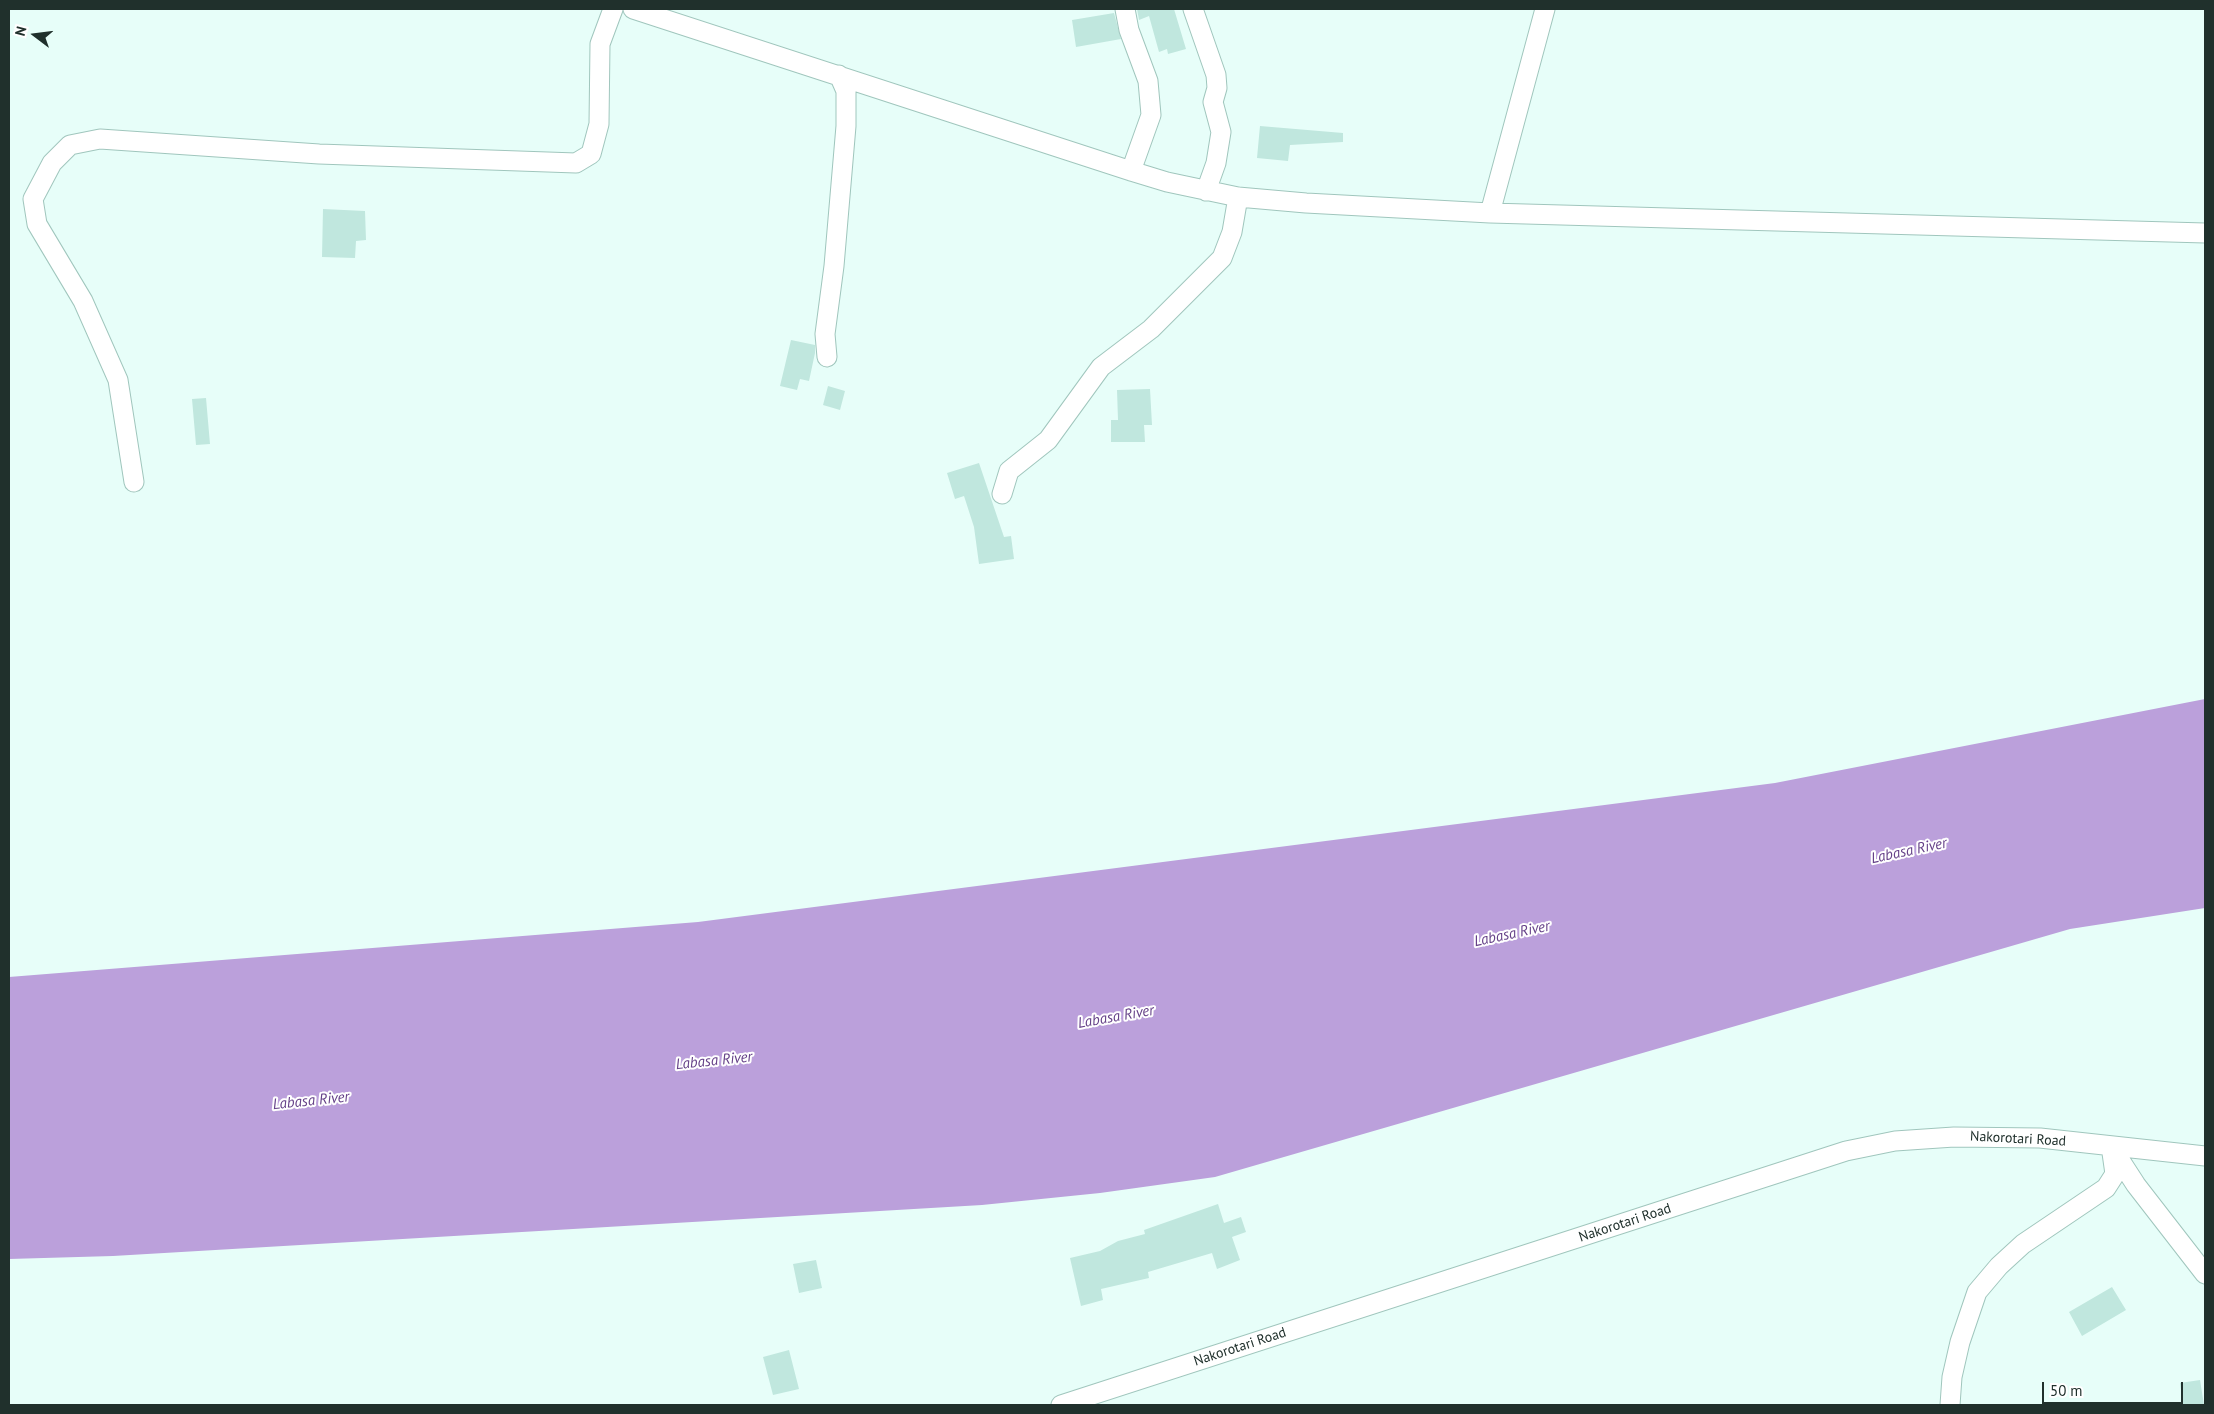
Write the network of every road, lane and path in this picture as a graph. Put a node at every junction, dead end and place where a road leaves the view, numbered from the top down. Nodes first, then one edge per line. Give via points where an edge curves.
1 (614, 9) edge
2 (633, 9) edge
3 (1125, 9) edge
4 (1192, 9) edge
5 (1545, 9) edge
6 (839, 75) junction
7 (1131, 171) junction
8 (1206, 191) junction
9 (1238, 196) junction
10 (1490, 213) junction
11 (2205, 233) edge
12 (827, 358) dead end
13 (134, 482) dead end
14 (1002, 494) dead end
15 (2111, 1146) junction
16 (2205, 1156) edge
17 (2205, 1274) edge
18 (1061, 1405) edge
19 (1950, 1405) edge

1 - 13 street via 600,44 599,124 591,154 576,163 319,154 100,139 70,145 52,163 33,199 37,224 83,301 118,380
2 - 6 street
3 - 7 street via 1129,30 1148,81 1151,115
4 - 8 street via 1216,75 1213,102 1221,132 1216,163
5 - 10 street
6 - 7 street
6 - 12 street via 846,91 846,126 825,334
7 - 8 street
8 - 9 street
9 - 10 street
9 - 14 street via 1232,232 1222,258 1151,330 1101,367 1048,440 1009,471
10 - 11 street
15 - 16 street, Nakorotari Road
15 - 17 street via 2136,1185
15 - 18 street, Nakorotari Road via 2040,1138 1954,1136 1895,1141 1846,1151
15 - 19 street via 2115,1174 2106,1188 2024,1244 1977,1292 1960,1342

